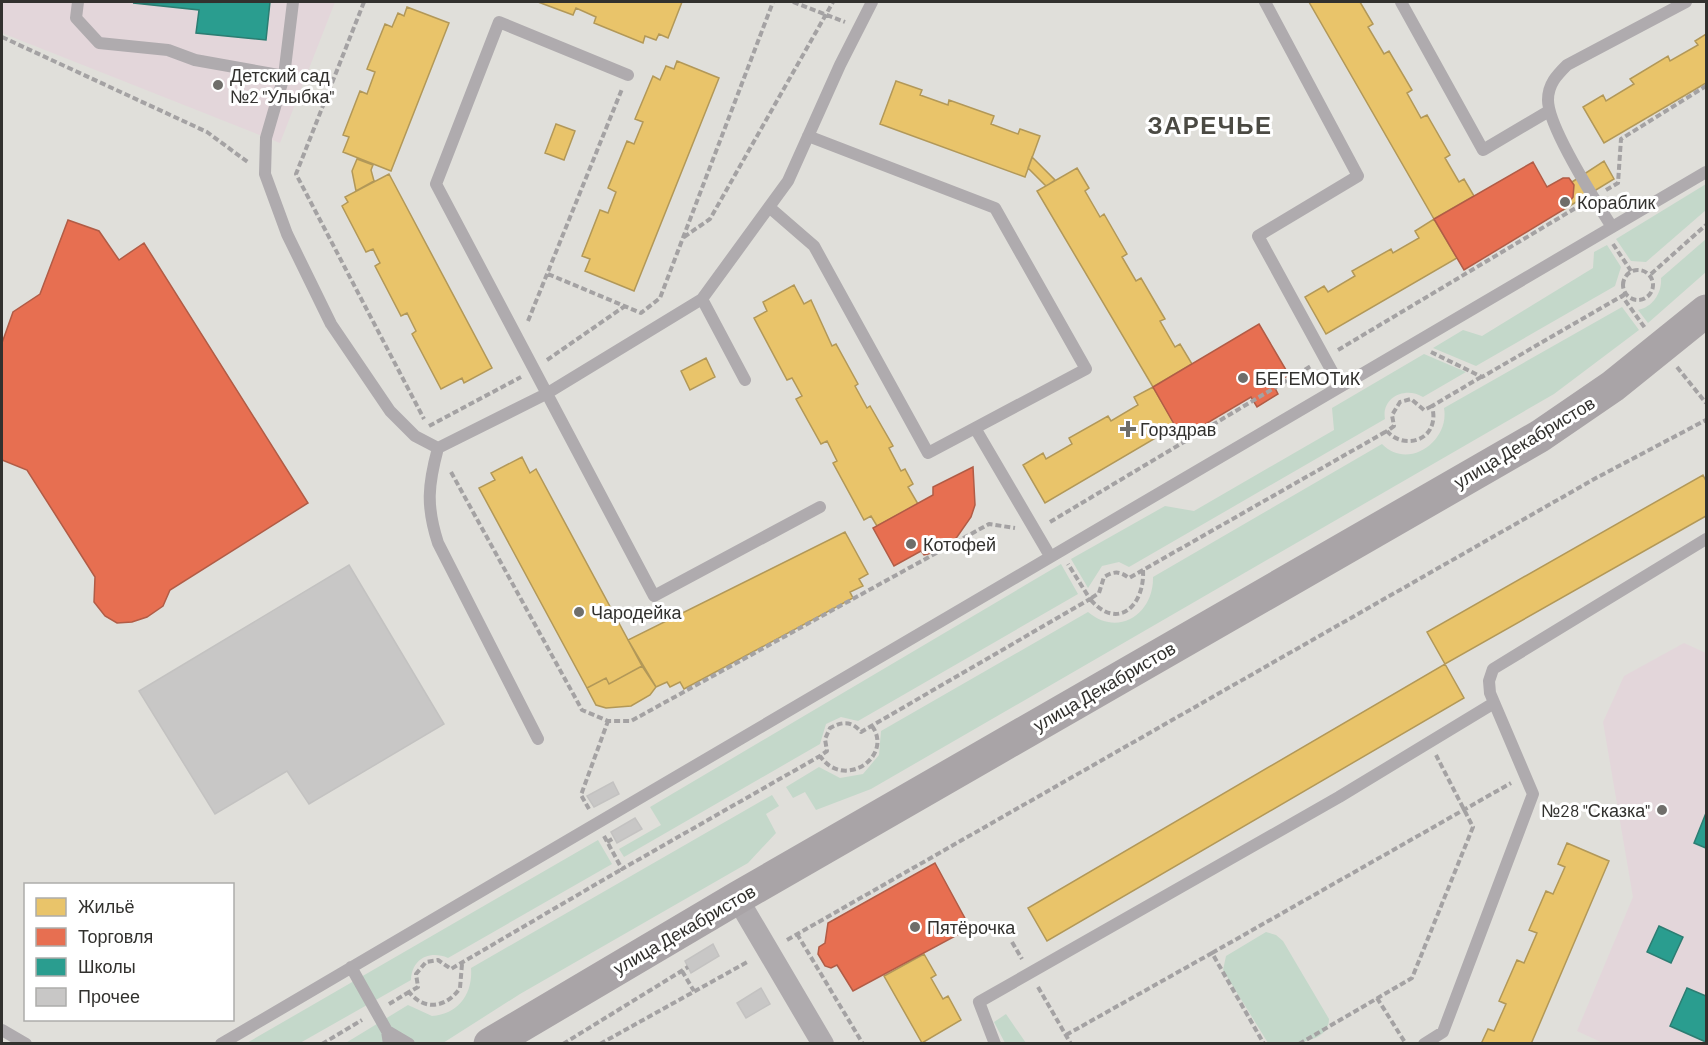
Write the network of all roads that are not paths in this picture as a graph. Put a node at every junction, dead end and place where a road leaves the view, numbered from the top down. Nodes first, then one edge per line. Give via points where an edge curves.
1 (78, 2) edge
2 (293, 2) edge
3 (872, 2) edge
4 (1265, 2) edge
5 (1401, 2) edge
6 (1686, 2) edge
7 (628, 75) road end
8 (284, 76) junction
9 (1549, 111) junction
10 (808, 136) junction
11 (1707, 172) edge
12 (769, 207) junction
13 (1612, 227) junction
14 (702, 299) junction
15 (1707, 311) edge
16 (745, 380) dead end
17 (1340, 386) junction
18 (546, 394) junction
19 (975, 428) junction
20 (438, 448) junction
21 (820, 507) dead end
22 (1707, 539) edge
23 (1050, 556) junction
24 (1494, 703) junction
25 (538, 739) dead end
26 (737, 898) junction
27 (351, 968) junction
28 (2, 1030) edge
29 (388, 1037) edge
30 (26, 1044) edge
31 (221, 1044) edge
32 (409, 1044) edge
33 (490, 1044) edge
34 (823, 1044) edge
35 (995, 1044) edge
36 (1424, 1044) edge

1 - 8 lane via 76,18 99,43 168,50 195,60
2 - 8 lane
3 - 10 lane
4 - 17 lane via 1358,176 1258,236
5 - 9 lane via 1483,150
6 - 9 lane via 1567,65 1551,84
7 - 18 lane via 499,22 436,184
8 - 20 lane via 266,138 265,174 287,234 331,324 390,411 415,436
9 - 13 lane
10 - 12 lane via 788,181
10 - 19 lane via 995,208 1086,369
11 - 13 lane
12 - 14 lane
12 - 19 lane via 814,246 928,453
13 - 17 lane
14 - 16 lane
14 - 18 lane
15 - 26 main road, улица Декабристов via 1613,386 1540,436
17 - 23 lane
18 - 20 lane
18 - 21 lane via 654,596
19 - 23 lane
20 - 25 lane via 428,495 429,516 438,543
22 - 24 lane via 1499,663 1489,681
23 - 27 lane
24 - 35 lane via 1339,797 979,1002
24 - 36 lane via 1533,794 1443,1032
26 - 33 main road, улица Декабристов
26 - 34 street
27 - 29 lane
27 - 31 lane
28 - 30 lane
29 - 32 lane

